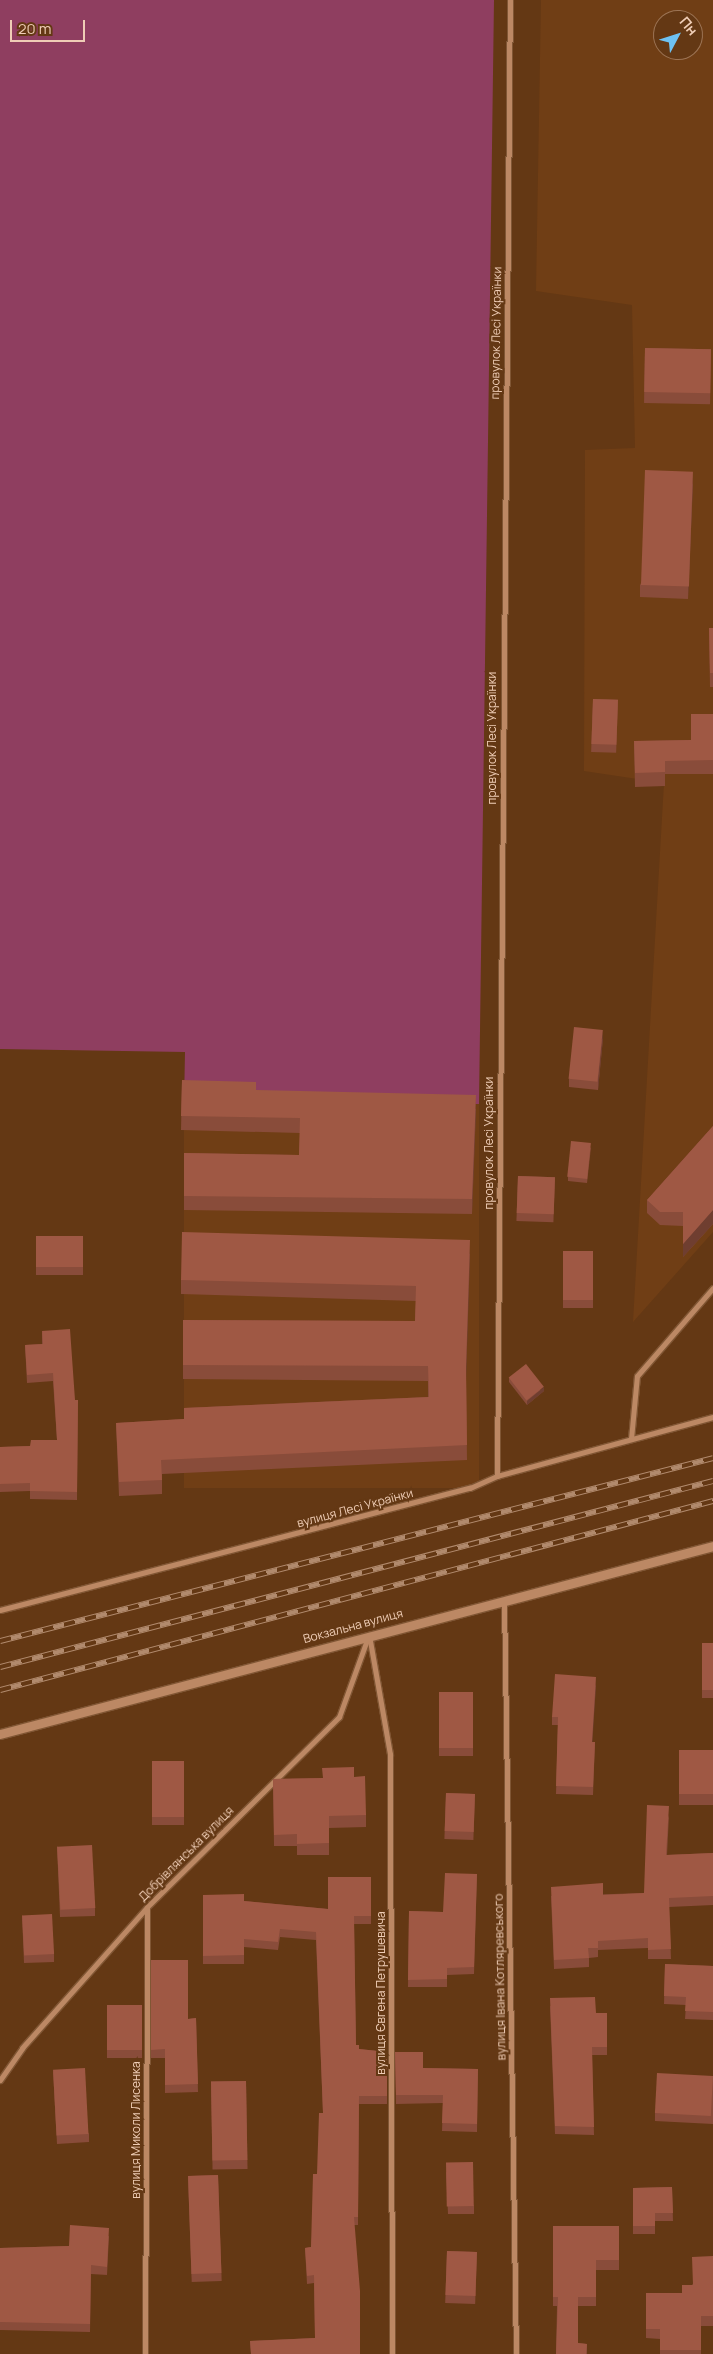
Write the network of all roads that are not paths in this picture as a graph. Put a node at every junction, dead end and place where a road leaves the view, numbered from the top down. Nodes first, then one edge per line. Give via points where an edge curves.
1 (510, 0) edge
2 (713, 1288) edge
3 (713, 1417) edge
4 (631, 1439) junction
5 (497, 1476) junction
6 (713, 1546) edge
7 (504, 1600) junction
8 (0, 1610) edge
9 (369, 1634) junction
10 (0, 1734) edge
11 (147, 1907) junction
12 (0, 2080) edge
13 (145, 2354) edge
14 (392, 2354) edge
15 (516, 2354) edge

1 - 5 street, провулок Лесі Українки
2 - 4 street via 637,1376
3 - 4 street, вулиця Лесі Українки
4 - 5 street, вулиця Лесі Українки
5 - 8 street, вулиця Лесі Українки via 470,1488
6 - 7 street, Вокзальна вулиця
7 - 9 street, Вокзальна вулиця
7 - 15 street, вулиця Івана Котляревського
9 - 10 street, Вокзальна вулиця
9 - 11 street, Добрівлянська вулиця via 339,1717
9 - 14 street, вулиця Євгена Петрушевича via 390,1754
11 - 12 street, Добрівлянська вулиця via 22,2048
11 - 13 street, вулиця Миколи Лисенка

